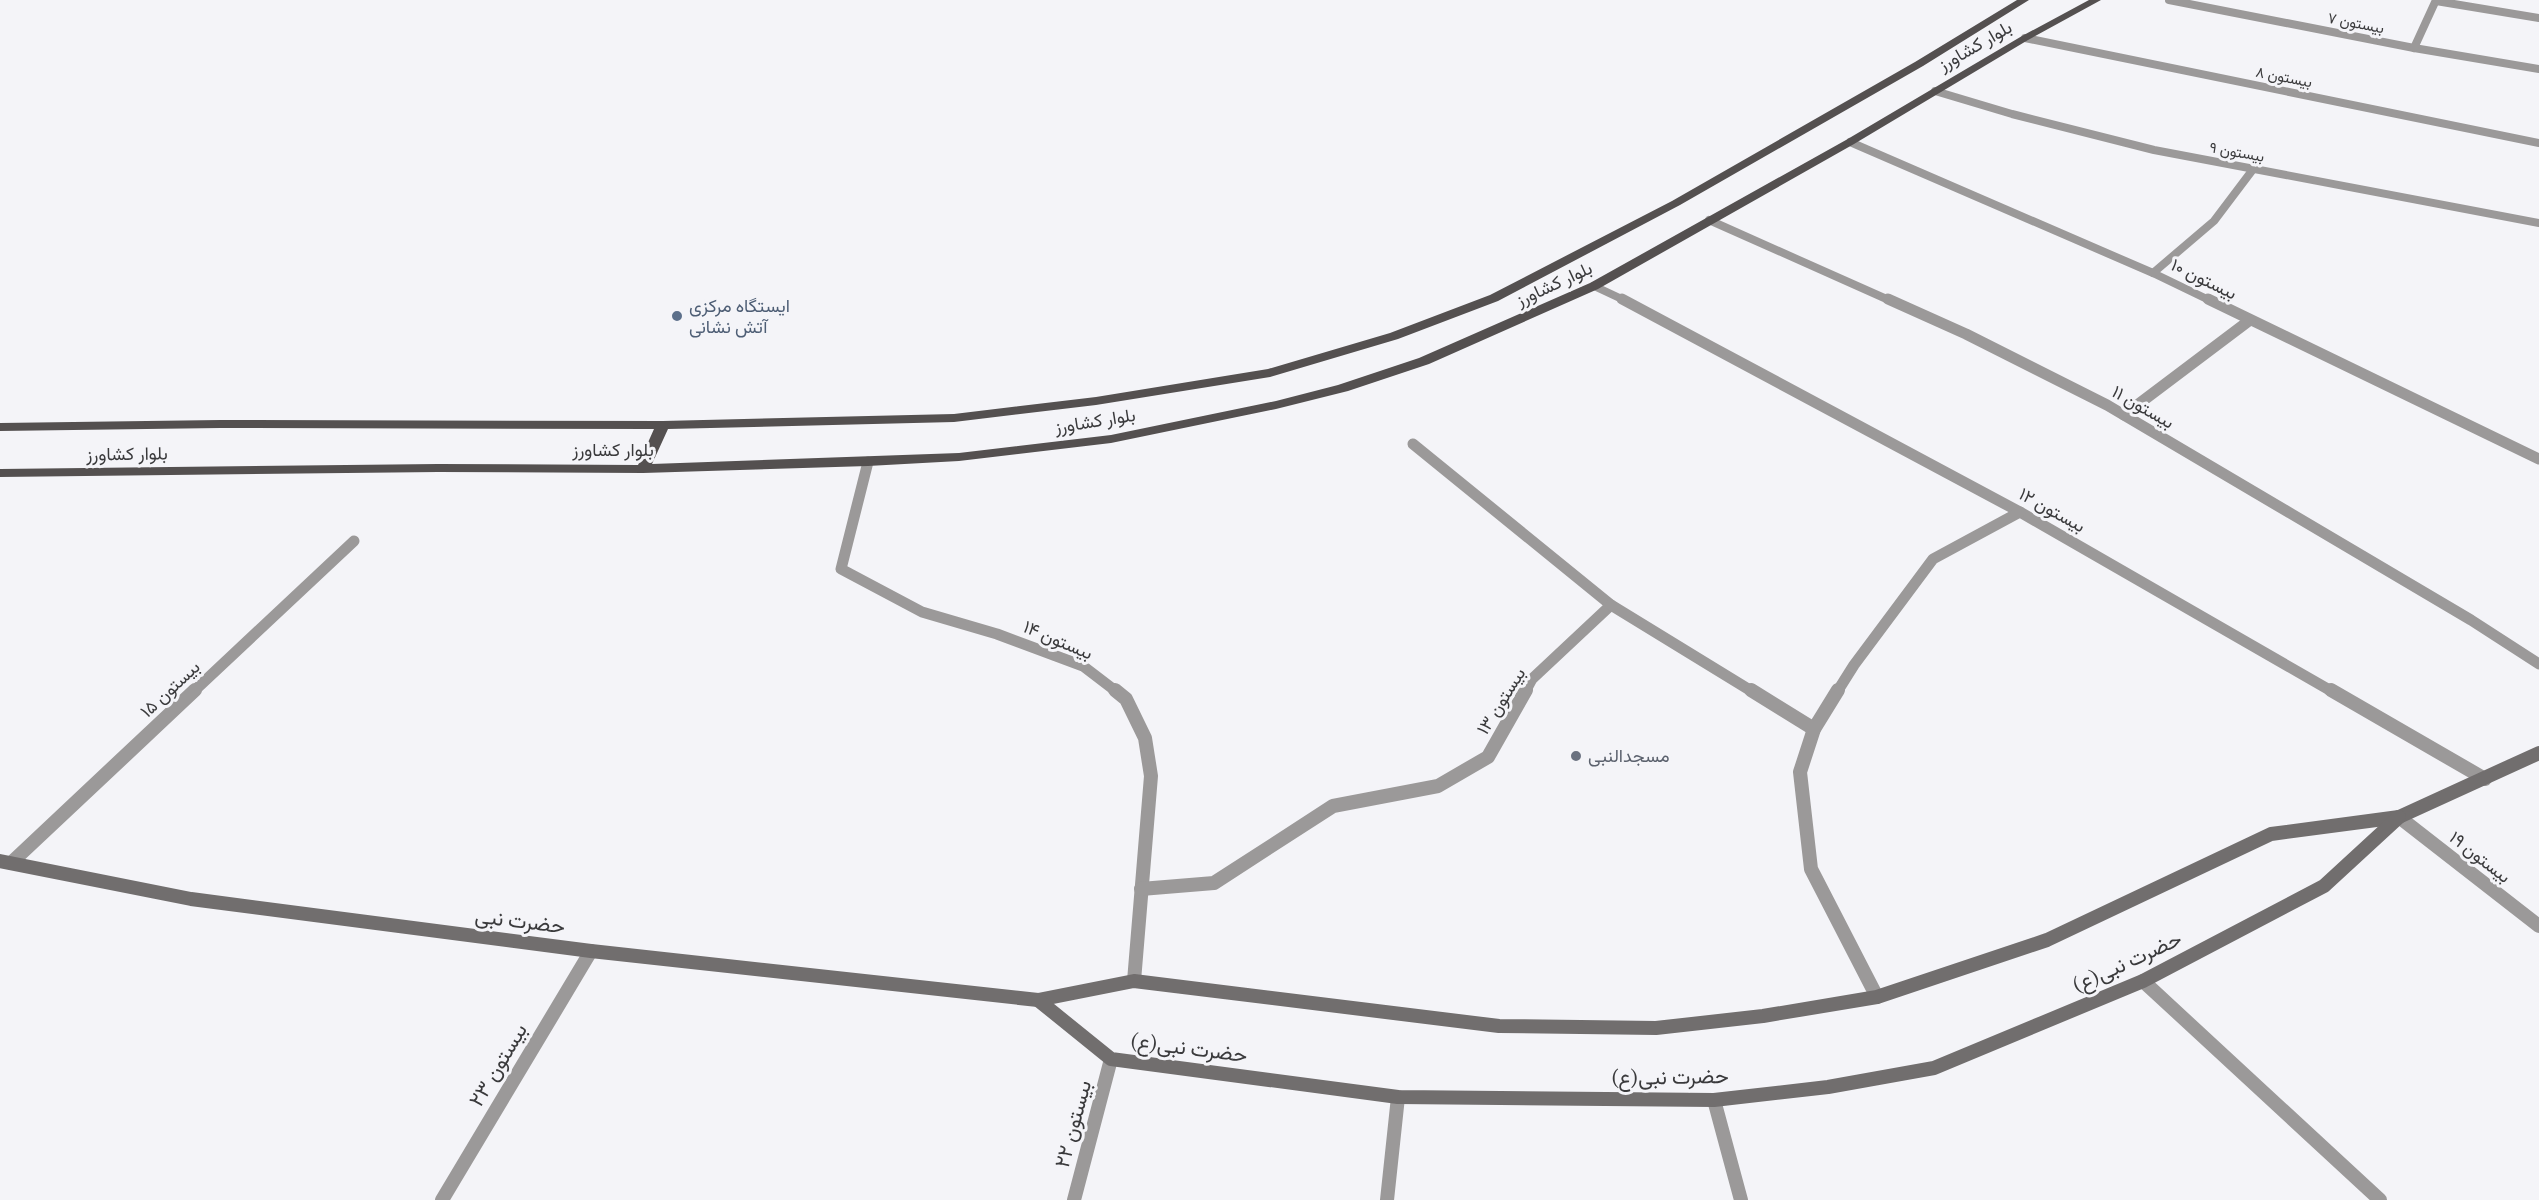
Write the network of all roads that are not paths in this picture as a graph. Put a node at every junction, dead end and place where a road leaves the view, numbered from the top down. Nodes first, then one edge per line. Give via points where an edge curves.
1 (2024, 0) edge
2 (2096, 0) edge
3 (2169, 0) edge
4 (2436, 0) edge
5 (2539, 18) edge
6 (2025, 38) junction
7 (2414, 48) junction
8 (2539, 69) edge
9 (1935, 91) junction
10 (1850, 142) junction
11 (2539, 142) edge
12 (2254, 168) junction
13 (1708, 219) junction
14 (2539, 223) edge
15 (2152, 273) junction
16 (1594, 286) junction
17 (2250, 320) junction
18 (2124, 415) junction
19 (663, 425) junction
20 (0, 427) edge
21 (1413, 444) dead end
22 (2539, 459) edge
23 (868, 462) junction
24 (643, 469) junction
25 (0, 473) edge
26 (2019, 512) junction
27 (354, 541) dead end
28 (1611, 605) junction
29 (2539, 664) edge
30 (1814, 729) junction
31 (2539, 753) edge
32 (2485, 779) junction
33 (2399, 817) junction
34 (5, 862) edge
35 (1142, 889) junction
36 (2539, 926) edge
37 (591, 951) junction
38 (1134, 981) junction
39 (2143, 981) junction
40 (1877, 997) junction
41 (1038, 1000) junction
42 (1111, 1059) junction
43 (1398, 1097) junction
44 (1714, 1100) junction
45 (442, 1200) edge
46 (1074, 1200) edge
47 (1387, 1200) edge
48 (1741, 1200) edge
49 (2380, 1200) edge

1 - 19 main road, بلوار کشاورز via 1676,202 1494,298 1394,336 1270,373 954,418
2 - 6 main road, بلوار کشاورز
3 - 7 street, بیستون ۷
4 - 5 street
4 - 7 street
6 - 9 main road, بلوار کشاورز
6 - 11 street, بیستون ۸
7 - 8 street, بیستون ۷
9 - 10 main road, بلوار کشاورز
9 - 12 street, بیستون ۹ via 2154,150
10 - 13 main road, بلوار کشاورز
10 - 15 street, بیستون ۱۰
12 - 14 street, بیستون ۹
12 - 15 street via 2214,221
13 - 16 main road, بلوار کشاورز
13 - 18 street, بیستون ۱۱ via 1966,334
15 - 17 street, بیستون ۱۰
16 - 23 main road, بلوار کشاورز via 1425,361 1276,405 1111,439 959,457
16 - 26 street, بیستون ۱۲
17 - 18 street
17 - 22 street, بیستون ۱۰
18 - 29 street, بیستون ۱۱
19 - 20 main road, بلوار کشاورز
19 - 24 main road
21 - 28 street
23 - 24 main road, بلوار کشاورز
23 - 35 street, بیستون ۱۴ via 841,569 922,612 1083,666 1126,699 1145,738 1151,776
24 - 25 main road, بلوار کشاورز
26 - 30 street via 1933,559 1854,665
26 - 32 street, بیستون ۱۲
27 - 34 street, بیستون ۱۵
28 - 30 street
28 - 35 street, بیستون ۱۳ via 1532,679 1488,757 1438,786 1333,806 1214,883
30 - 40 street via 1800,772 1811,869
31 - 32 street, حضرت نبی(ع)
32 - 33 street, حضرت نبی(ع)
33 - 36 street, بیستون ۱۹
33 - 39 street, حضرت نبی(ع) via 2324,886
33 - 40 street, حضرت نبی(ع) via 2271,834 2047,940
34 - 37 street, حضرت نبی via 191,899
35 - 38 street, بیستون ۱۴
37 - 41 street, حضرت نبی
37 - 45 street, بیستون ۲۳
38 - 40 street, حضرت نبی(ع) via 1499,1026 1656,1028
38 - 41 street, حضرت نبی(ع)
39 - 44 street, حضرت نبی(ع) via 1934,1068 1828,1087
39 - 49 street
41 - 42 street, حضرت نبی(ع)
42 - 43 street, حضرت نبی(ع)
42 - 46 street, بیستون ۲۲
43 - 44 street, حضرت نبی(ع)
43 - 47 street
44 - 48 street

